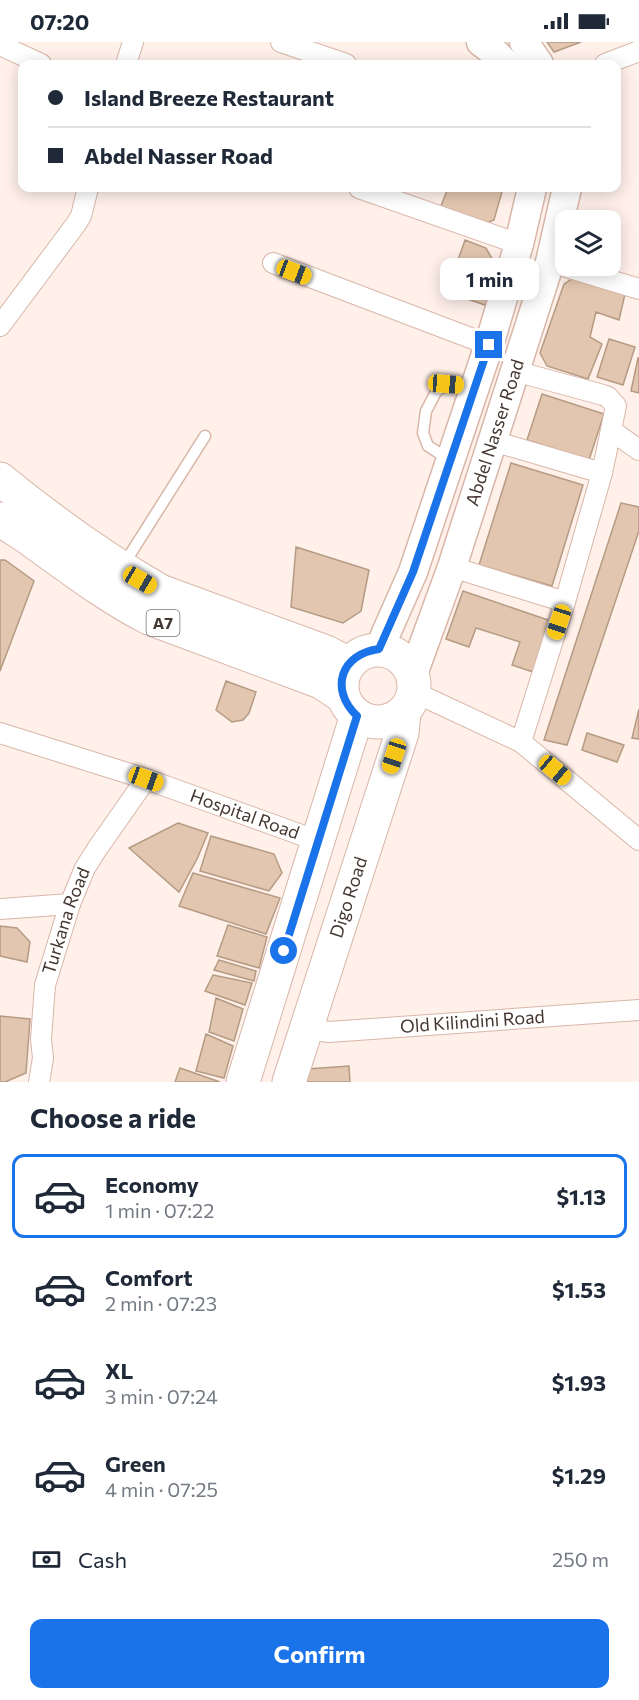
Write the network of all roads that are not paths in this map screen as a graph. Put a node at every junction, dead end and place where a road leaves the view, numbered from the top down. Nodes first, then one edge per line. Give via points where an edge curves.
1 (133, 42) edge
2 (281, 42) edge
3 (481, 42) edge
4 (524, 42) edge
5 (0, 45) edge
6 (639, 51) edge
7 (32, 60) edge
8 (127, 60) edge
9 (334, 60) edge
10 (502, 60) edge
11 (536, 60) edge
12 (615, 60) edge
13 (87, 192) edge
14 (370, 192) edge
15 (531, 192) edge
16 (566, 192) edge
17 (519, 244) junction
18 (550, 262) junction
19 (273, 263) dead end
20 (639, 289) edge
21 (0, 326) edge
22 (489, 345) junction
23 (515, 372) junction
24 (475, 386) junction
25 (612, 431) junction
26 (205, 436) dead end
27 (493, 441) junction
28 (639, 450) edge
29 (451, 460) junction
30 (602, 473) junction
31 (0, 479) edge
32 (1, 522) edge
33 (123, 567) junction
34 (452, 567) junction
35 (565, 602) junction
36 (379, 649) junction
37 (349, 664) junction
38 (410, 693) junction
39 (350, 706) junction
40 (0, 733) edge
41 (521, 742) junction
42 (146, 779) junction
43 (639, 839) edge
44 (318, 841) junction
45 (70, 904) junction
46 (0, 909) edge
47 (639, 1010) edge
48 (307, 1029) junction
49 (39, 1082) edge
50 (243, 1082) edge
51 (289, 1082) edge

1 - 8 street
2 - 9 street
3 - 10 main road
4 - 11 main road
5 - 7 street
6 - 12 street
13 - 21 street via 76,224
14 - 17 street
15 - 17 main road, Abdel Nasser Road
16 - 18 main road, Abdel Nasser Road
17 - 22 main road, Abdel Nasser Road
18 - 20 street
18 - 23 main road, Abdel Nasser Road
19 - 22 street
22 - 24 main road, Abdel Nasser Road
23 - 25 street via 608,397 616,406
23 - 27 main road, Abdel Nasser Road
24 - 29 main road, Abdel Nasser Road
24 - 29 lane via 446,384 436,392 426,411 423,433 428,446
25 - 28 street
25 - 30 street
26 - 33 lane
27 - 30 street
27 - 34 main road, Abdel Nasser Road
29 - 36 main road, Abdel Nasser Road via 410,582
30 - 35 street
31 - 33 highway, A7
32 - 39 highway, A7 via 128,608 321,682
33 - 37 highway, A7 via 160,591
34 - 35 street
34 - 38 main road, Abdel Nasser Road via 429,625
35 - 41 street
36 - 37 highway via 357,656
36 - 38 highway via 405,662
37 - 39 highway via 341,685
38 - 39 highway via 393,719 381,722 368,721
38 - 41 street
38 - 48 highway, Digo Road via 402,733
39 - 44 highway
40 - 42 street, Hospital Road
41 - 43 street
42 - 44 street, Hospital Road
42 - 45 street, Turkana Road via 85,868
44 - 50 highway
45 - 46 street
45 - 49 street, Turkana Road via 45,985
47 - 48 street, Old Kilindini Road via 329,1032
48 - 51 highway, Digo Road

